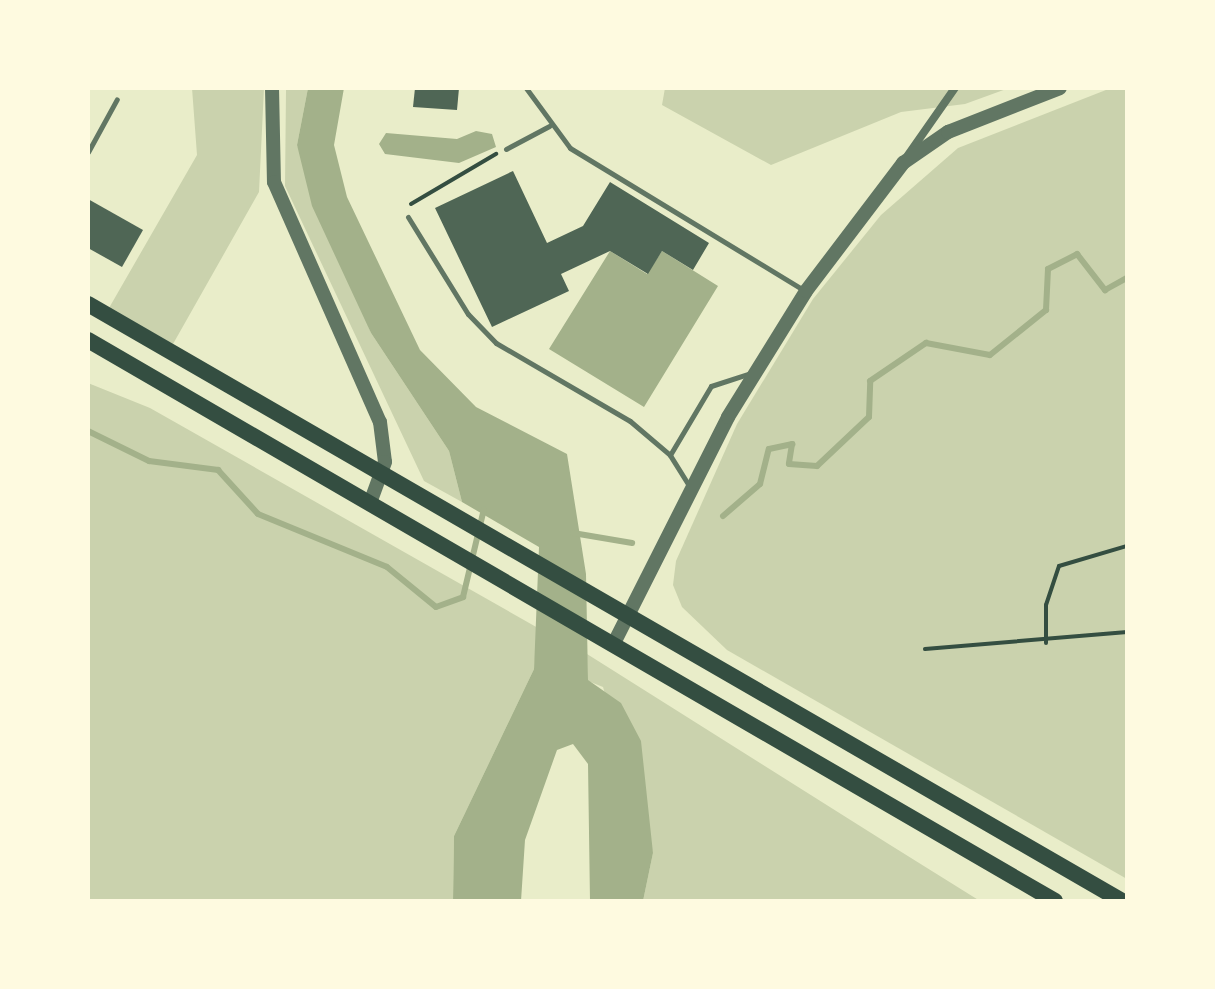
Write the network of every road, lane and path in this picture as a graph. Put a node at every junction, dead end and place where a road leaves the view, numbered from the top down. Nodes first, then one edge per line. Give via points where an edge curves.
1 (272, 88) edge
2 (526, 88) edge
3 (955, 88) edge
4 (1060, 88) edge
5 (117, 99) dead end
6 (549, 126) junction
7 (506, 149) joint
8 (88, 152) edge
9 (903, 163) junction
10 (408, 217) joint
11 (806, 291) junction
12 (88, 304) edge
13 (88, 340) edge
14 (755, 372) junction
15 (670, 455) junction
16 (383, 474) junction
17 (688, 484) junction
18 (370, 503) junction
19 (1127, 546) edge
20 (627, 615) junction
21 (1127, 632) edge
22 (1046, 643) junction
23 (613, 645) junction
24 (925, 649) dead end
25 (1055, 901) edge
26 (1122, 901) edge

1 - 16 street via 274,182 380,422
2 - 6 lane
3 - 9 street
4 - 9 street via 948,132
5 - 8 lane
6 - 7 lane
6 - 11 lane via 570,148
7 - 10 path via 421,194
9 - 11 street
10 - 15 lane via 468,314 496,343 630,421
11 - 14 street
12 - 16 main road
13 - 18 main road
14 - 15 lane via 711,386
14 - 17 street
15 - 17 lane
16 - 18 street
16 - 20 main road
17 - 20 street
18 - 23 main road
19 - 22 path via 1059,566 1046,605
20 - 23 street
20 - 26 main road
21 - 22 path
22 - 24 path
23 - 25 main road

